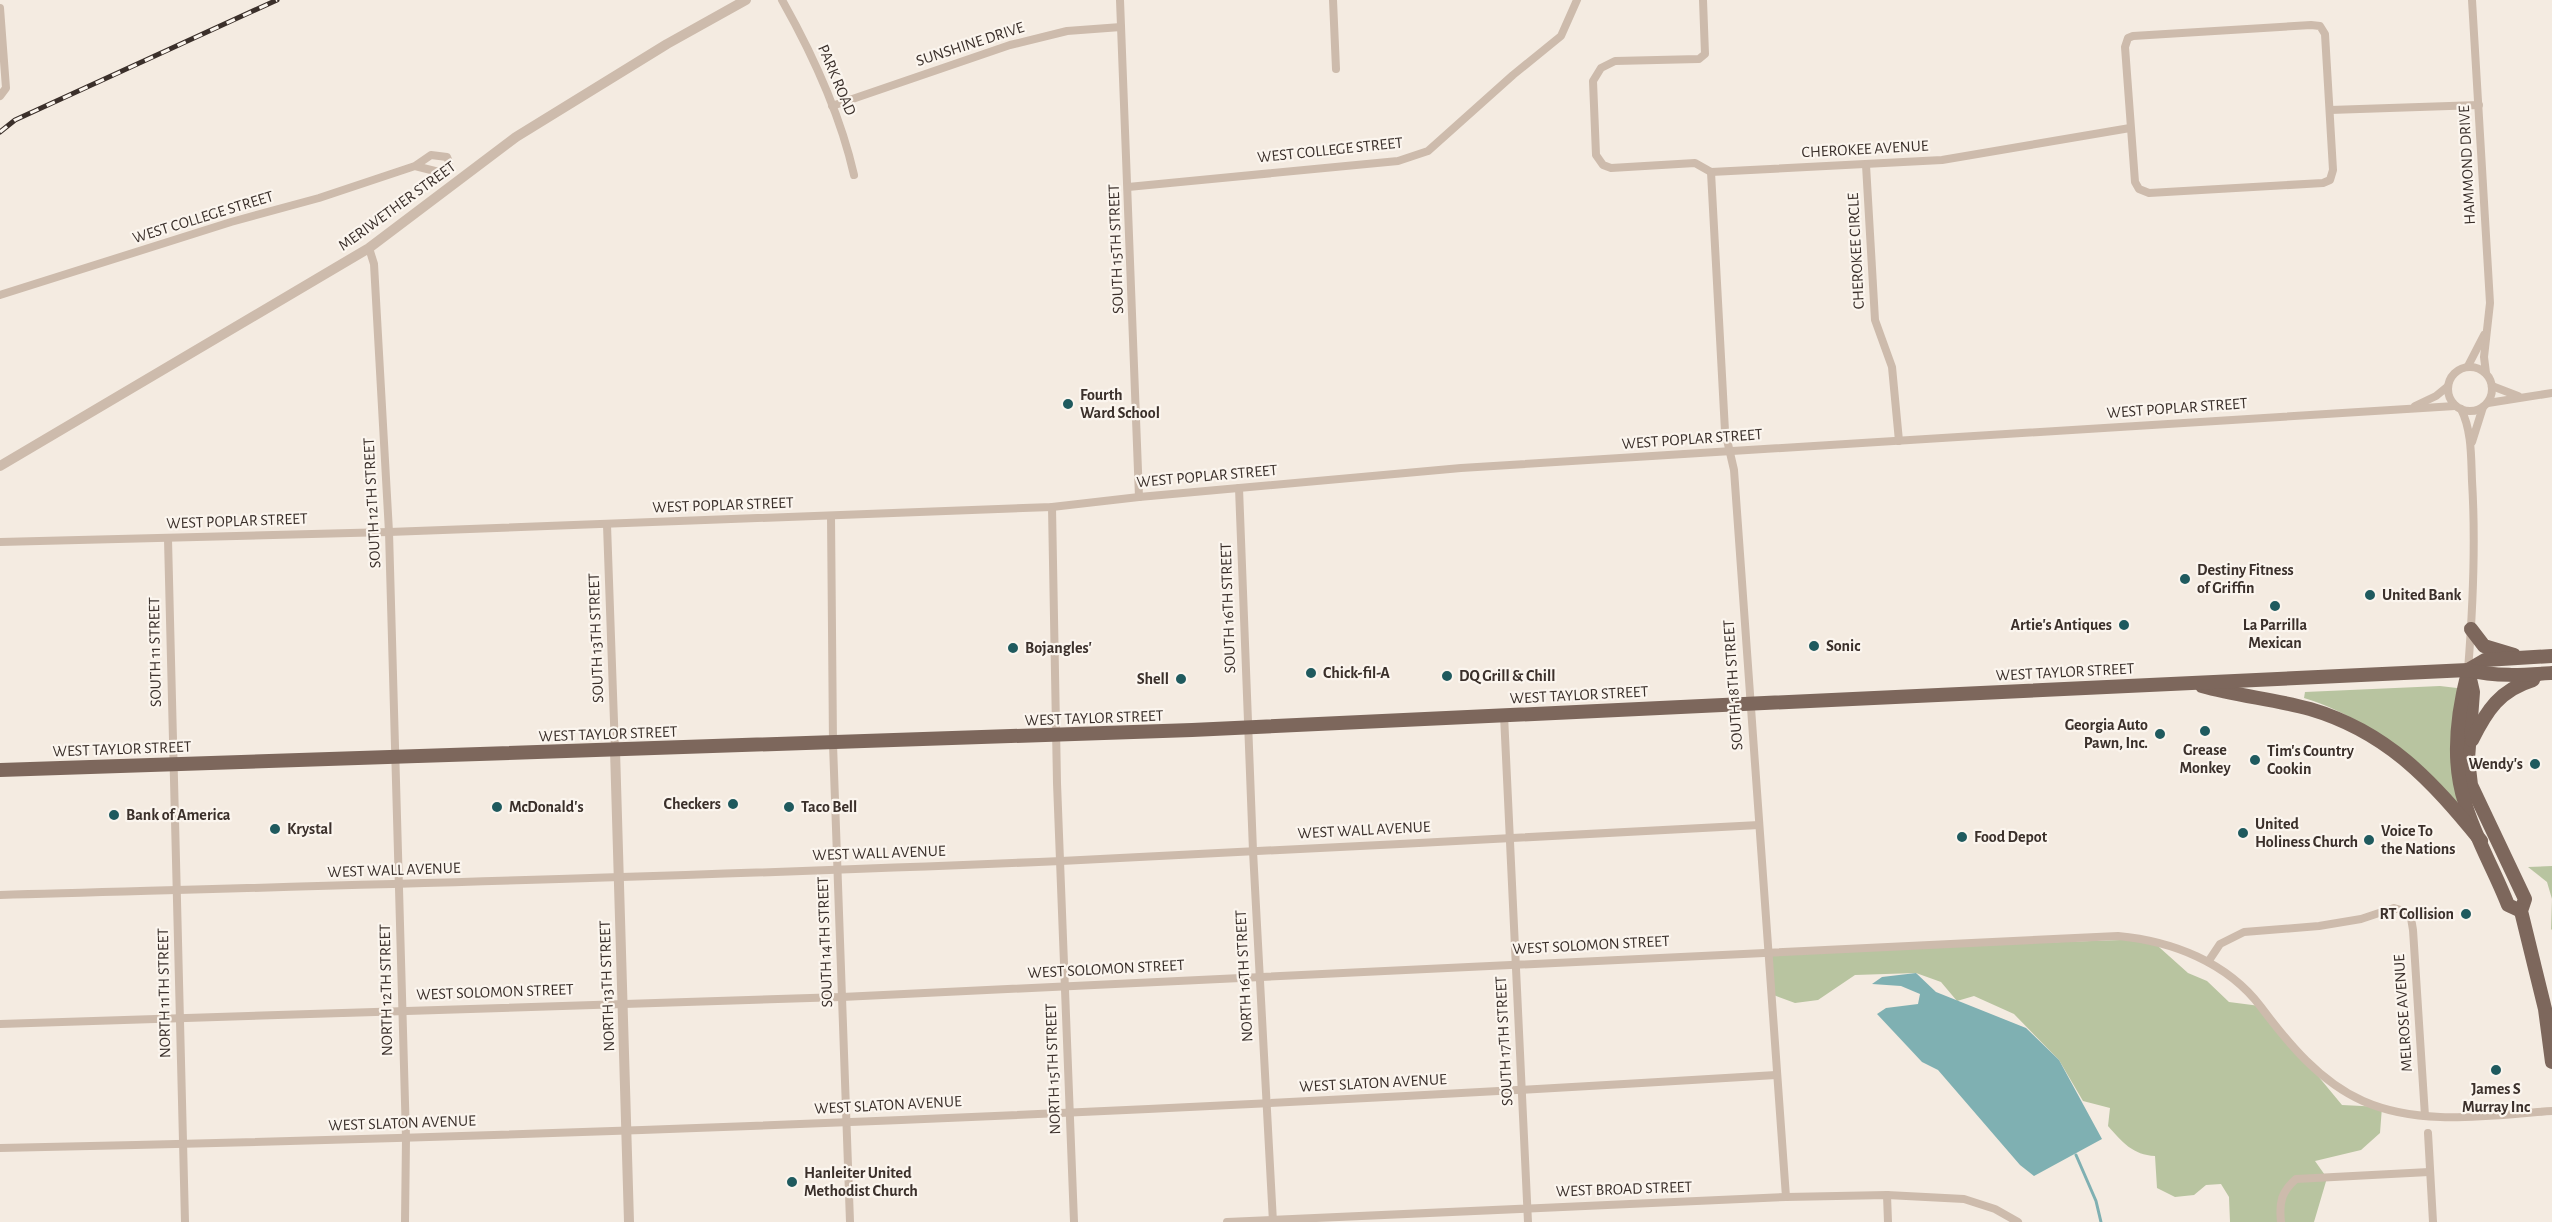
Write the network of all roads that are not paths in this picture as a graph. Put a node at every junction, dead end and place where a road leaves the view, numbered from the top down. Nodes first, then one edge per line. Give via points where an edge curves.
1 (746, 0) edge
2 (782, 0) edge
3 (1120, 0) edge
4 (1333, 0) edge
5 (1578, 0) edge
6 (1704, 0) edge
7 (2472, 0) edge
8 (0, 8) edge
9 (1121, 27) junction
10 (1336, 69) dead end
11 (1, 96) edge
12 (2479, 105) junction
13 (832, 106) junction
14 (2330, 110) junction
15 (2130, 128) junction
16 (1866, 165) junction
17 (415, 166) dead end
18 (1711, 172) junction
19 (854, 175) dead end
20 (1128, 187) junction
21 (369, 248) junction
22 (0, 295) edge
23 (2487, 329) junction
24 (2468, 366) junction
25 (2486, 373) junction
26 (2492, 386) junction
27 (2447, 387) junction
28 (2552, 393) edge
29 (2521, 397) junction
30 (2486, 405) junction
31 (2415, 406) junction
32 (2458, 407) junction
33 (1899, 441) junction
34 (2471, 448) junction
35 (1730, 451) junction
36 (0, 466) edge
37 (1239, 488) junction
38 (1139, 496) junction
39 (1052, 507) junction
40 (831, 516) junction
41 (607, 525) junction
42 (389, 532) junction
43 (168, 538) junction
44 (0, 542) edge
45 (2471, 629) junction
46 (2552, 656) edge
47 (2521, 658) junction
48 (2468, 670) junction
49 (2552, 674) edge
50 (2188, 682) junction
51 (1749, 703) junction
52 (1504, 715) junction
53 (1247, 728) junction
54 (1058, 735) junction
55 (833, 744) junction
56 (2469, 747) junction
57 (615, 750) junction
58 (394, 757) junction
59 (173, 764) junction
60 (0, 770) edge
61 (1759, 825) junction
62 (1510, 838) junction
63 (2481, 841) junction
64 (1253, 851) junction
65 (1059, 861) junction
66 (838, 870) junction
67 (618, 877) junction
68 (398, 885) junction
69 (176, 891) junction
70 (0, 896) edge
71 (2521, 911) junction
72 (1768, 952) junction
73 (2208, 962) junction
74 (1516, 964) junction
75 (1259, 977) junction
76 (1065, 986) junction
77 (842, 997) junction
78 (623, 1003) junction
79 (401, 1010) junction
80 (179, 1017) junction
81 (0, 1024) edge
82 (2552, 1062) edge
83 (1776, 1075) junction
84 (1522, 1091) junction
85 (1266, 1103) junction
86 (2552, 1111) edge
87 (1070, 1112) junction
88 (2425, 1116) junction
89 (846, 1122) junction
90 (627, 1131) junction
91 (2428, 1133) dead end
92 (405, 1138) junction
93 (182, 1144) junction
94 (0, 1148) edge
95 (2429, 1172) junction
96 (1887, 1195) junction
97 (1786, 1197) junction
98 (1527, 1208) junction
99 (1273, 1221) edge
100 (185, 1222) edge
101 (405, 1222) edge
102 (629, 1222) edge
103 (850, 1222) edge
104 (1074, 1222) edge
105 (1227, 1222) edge
106 (1528, 1222) edge
107 (1888, 1222) edge
108 (2018, 1222) edge
109 (2280, 1222) edge
110 (2433, 1222) edge

1 - 21 street, MERIWETHER STREET via 516,137
2 - 13 street, PARK ROAD
3 - 9 street, SOUTH 15TH STREET
4 - 10 street
5 - 20 street, WEST COLLEGE STREET via 1561,36 1428,151 1398,161
6 - 18 street, CHEROKEE AVENUE via 1705,54 1699,59 1615,61 1601,68 1593,81 1596,155 1611,168 1695,163
7 - 12 street, HAMMOND DRIVE
8 - 11 street via 6,88
9 - 13 street, SUNSHINE DRIVE via 1067,31 1010,45
9 - 20 street, SOUTH 15TH STREET
12 - 14 street
12 - 23 street, HAMMOND DRIVE via 2490,303
13 - 19 street, PARK ROAD via 846,139
14 - 15 street via 2332,170 2330,180 2323,183 2149,193 2134,182
14 - 15 street via 2325,34 2320,26 2133,36 2125,47
15 - 16 street, CHEROKEE AVENUE via 1942,160
16 - 18 street, CHEROKEE AVENUE
16 - 33 street, CHEROKEE CIRCLE via 1875,320 1892,367
17 - 22 street, WEST COLLEGE STREET
18 - 35 street, SOUTH 18TH STREET via 1725,431
20 - 38 street, SOUTH 15TH STREET
21 - 36 street, MERIWETHER STREET
21 - 42 street, SOUTH 12TH STREET via 375,264
23 - 24 street, HAMMOND DRIVE
23 - 25 street, HAMMOND DRIVE
24 - 25 street
24 - 27 street via 2454,373
25 - 26 street
26 - 29 street
26 - 30 street
27 - 31 street, WEST POPLAR STREET
27 - 32 street
28 - 29 street
29 - 30 street
30 - 32 street via 2471,411
30 - 34 street
31 - 32 street, WEST POPLAR STREET
31 - 33 street, WEST POPLAR STREET
32 - 34 street via 2467,420
33 - 35 street, WEST POPLAR STREET
34 - 45 street via 2475,540
35 - 37 street, WEST POPLAR STREET via 1461,468
35 - 51 street, SOUTH 18TH STREET
37 - 38 street, WEST POPLAR STREET
37 - 53 street, SOUTH 16TH STREET
38 - 39 street, WEST POPLAR STREET
39 - 40 street, WEST POPLAR STREET
39 - 54 street
40 - 41 street, WEST POPLAR STREET
40 - 55 street, SOUTH 14TH STREET
41 - 42 street, WEST POPLAR STREET
41 - 57 street, SOUTH 13TH STREET
42 - 43 street, WEST POPLAR STREET
42 - 58 street, SOUTH 12TH STREET
43 - 44 street, WEST POPLAR STREET
43 - 59 street, SOUTH 11 STREET
45 - 47 main road via 2484,646
45 - 48 street
46 - 47 main road
47 - 48 main road via 2485,660
48 - 49 main road via 2514,676
48 - 50 main road, WEST TAYLOR STREET
48 - 56 main road via 2473,692
48 - 63 main road via 2462,694 2457,766 2465,804
49 - 56 main road via 2517,685 2502,696 2486,713
50 - 51 main road, WEST TAYLOR STREET
50 - 63 main road via 2311,710 2365,733 2430,780
51 - 52 main road, WEST TAYLOR STREET
51 - 61 street, SOUTH 18TH STREET
52 - 53 main road, WEST TAYLOR STREET
52 - 62 street, SOUTH 17TH STREET
53 - 54 main road, WEST TAYLOR STREET
53 - 64 street, NORTH 16TH STREET
54 - 55 main road, WEST TAYLOR STREET
54 - 65 street, NORTH 15TH STREET
55 - 57 main road, WEST TAYLOR STREET
55 - 66 street, SOUTH 14TH STREET
56 - 71 main road via 2471,785 2525,899
57 - 58 main road, WEST TAYLOR STREET
57 - 67 street, NORTH 13TH STREET
58 - 59 main road, WEST TAYLOR STREET
58 - 68 street, NORTH 12TH STREET
59 - 60 main road, WEST TAYLOR STREET
59 - 69 street, NORTH 11TH STREET
61 - 62 street, WEST WALL AVENUE
61 - 72 street, SOUTH 18TH STREET
62 - 64 street, WEST WALL AVENUE
62 - 74 street, SOUTH 17TH STREET
63 - 71 main road via 2508,905
64 - 65 street, WEST WALL AVENUE
64 - 75 street, NORTH 16TH STREET
65 - 66 street, WEST WALL AVENUE
65 - 76 street, NORTH 15TH STREET
66 - 67 street, WEST WALL AVENUE
66 - 77 street, SOUTH 14TH STREET
67 - 68 street, WEST WALL AVENUE
67 - 78 street, NORTH 13TH STREET
68 - 69 street, WEST WALL AVENUE
68 - 79 street, NORTH 12TH STREET
69 - 70 street, WEST WALL AVENUE
69 - 80 street, NORTH 11TH STREET
71 - 82 main road via 2545,1009
72 - 73 street, WEST SOLOMON STREET via 2118,936 2150,939
72 - 74 street, WEST SOLOMON STREET
72 - 83 street, SOUTH 18TH STREET
73 - 88 street, WEST SOLOMON STREET via 2241,986 2304,1059 2331,1083 2363,1101
73 - 88 street, MELROSE AVENUE via 2220,944 2244,932 2319,926 2394,908 2404,911 2411,918 2413,930
74 - 75 street, WEST SOLOMON STREET
74 - 84 street, SOUTH 17TH STREET
75 - 76 street, WEST SOLOMON STREET
75 - 85 street, NORTH 16TH STREET
76 - 77 street, WEST SOLOMON STREET
76 - 87 street, NORTH 15TH STREET
77 - 78 street, WEST SOLOMON STREET
77 - 89 street, SOUTH 14TH STREET
78 - 79 street, WEST SOLOMON STREET
78 - 90 street, NORTH 13TH STREET
79 - 80 street, WEST SOLOMON STREET
79 - 92 street, NORTH 12TH STREET
80 - 81 street, WEST SOLOMON STREET
80 - 93 street, NORTH 11TH STREET
83 - 84 street, WEST SLATON AVENUE
83 - 97 street, SOUTH 18TH STREET
84 - 85 street, WEST SLATON AVENUE
84 - 98 street, SOUTH 17TH STREET
85 - 87 street, WEST SLATON AVENUE
85 - 99 street, NORTH 16TH STREET
86 - 88 street, WEST SOLOMON STREET
87 - 89 street, WEST SLATON AVENUE
87 - 104 street, NORTH 15TH STREET
89 - 90 street, WEST SLATON AVENUE
89 - 103 street, SOUTH 14TH STREET
90 - 92 street, WEST SLATON AVENUE
90 - 102 street, NORTH 13TH STREET
91 - 95 street
92 - 93 street, WEST SLATON AVENUE
92 - 101 street, NORTH 12TH STREET
93 - 94 street, WEST SLATON AVENUE
93 - 100 street, NORTH 11TH STREET
95 - 109 street via 2296,1179 2285,1189 2279,1204
95 - 110 street
96 - 97 street, WEST BROAD STREET
96 - 107 street
96 - 108 street, WEST BROAD STREET via 1964,1199
97 - 98 street, WEST BROAD STREET
98 - 99 street, WEST BROAD STREET
98 - 106 street, SOUTH 17TH STREET
99 - 105 street, WEST BROAD STREET

